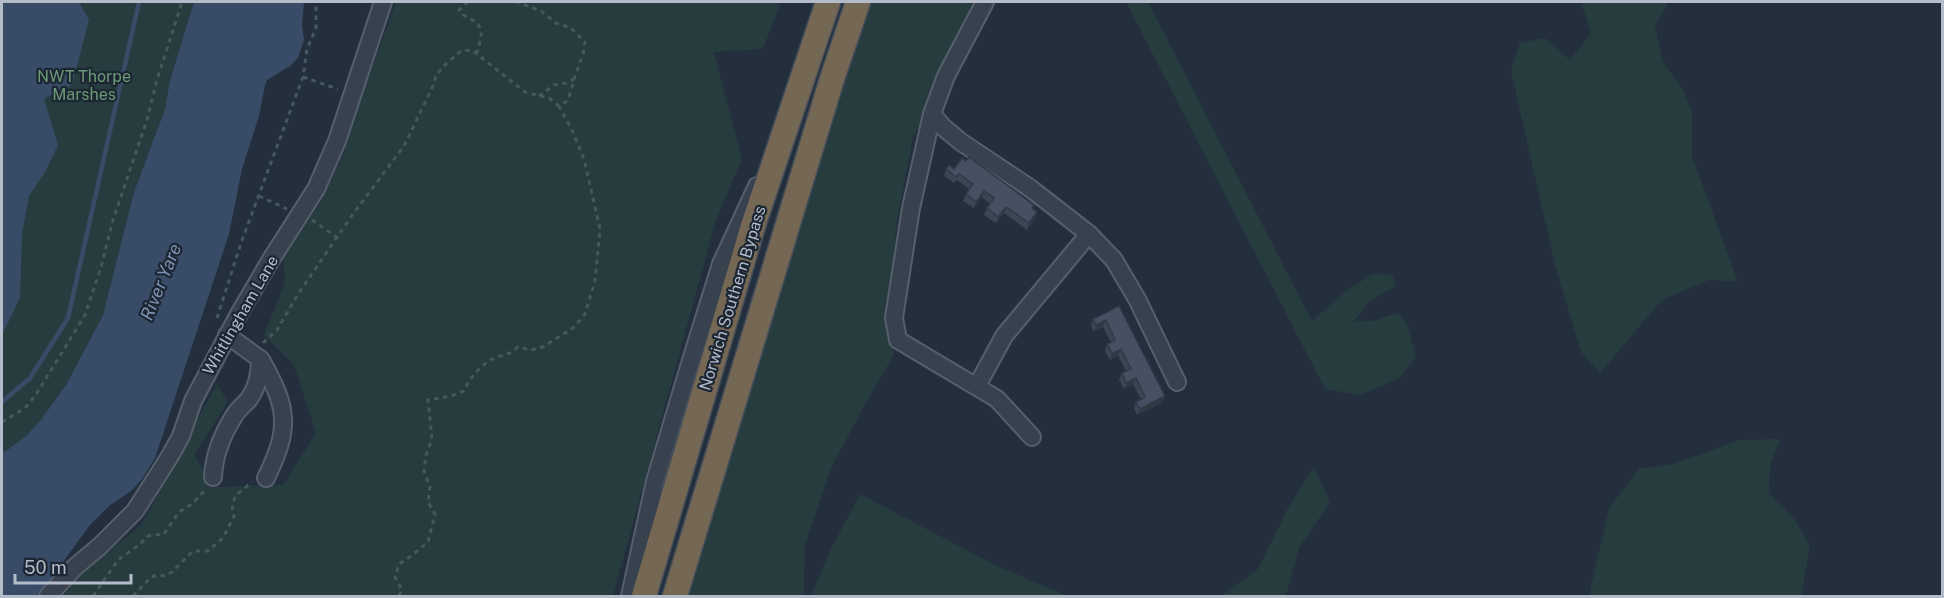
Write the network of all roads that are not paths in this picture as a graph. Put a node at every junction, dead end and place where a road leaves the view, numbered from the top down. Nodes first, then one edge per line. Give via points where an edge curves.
1 (383, 2) edge
2 (828, 2) edge
3 (858, 2) edge
4 (985, 2) edge
5 (933, 114) junction
6 (788, 121) junction
7 (1089, 234) junction
8 (227, 335) junction
9 (257, 356) junction
10 (1178, 382) dead end
11 (977, 386) junction
12 (1032, 437) dead end
13 (213, 477) road end
14 (266, 478) road end
15 (48, 597) edge
16 (630, 597) edge
17 (644, 597) edge
18 (675, 597) edge

1 - 8 street, Whitlingham Lane via 337,141 316,189
2 - 6 highway, Norwich Southern Bypass
3 - 18 highway, Norwich Southern Bypass
4 - 5 street via 946,76
5 - 7 street via 961,142
5 - 11 street via 911,208 894,318 898,340
6 - 16 street via 721,264 655,481
6 - 17 highway, Norwich Southern Bypass via 753,226
7 - 10 street via 1114,260 1132,289
7 - 11 street via 1004,336
8 - 9 street
8 - 15 street, Whitlingham Lane via 193,401 181,435 135,511
9 - 13 street via 260,373 250,397 222,437
9 - 14 street via 274,383 283,409 284,433
11 - 12 street via 997,399

